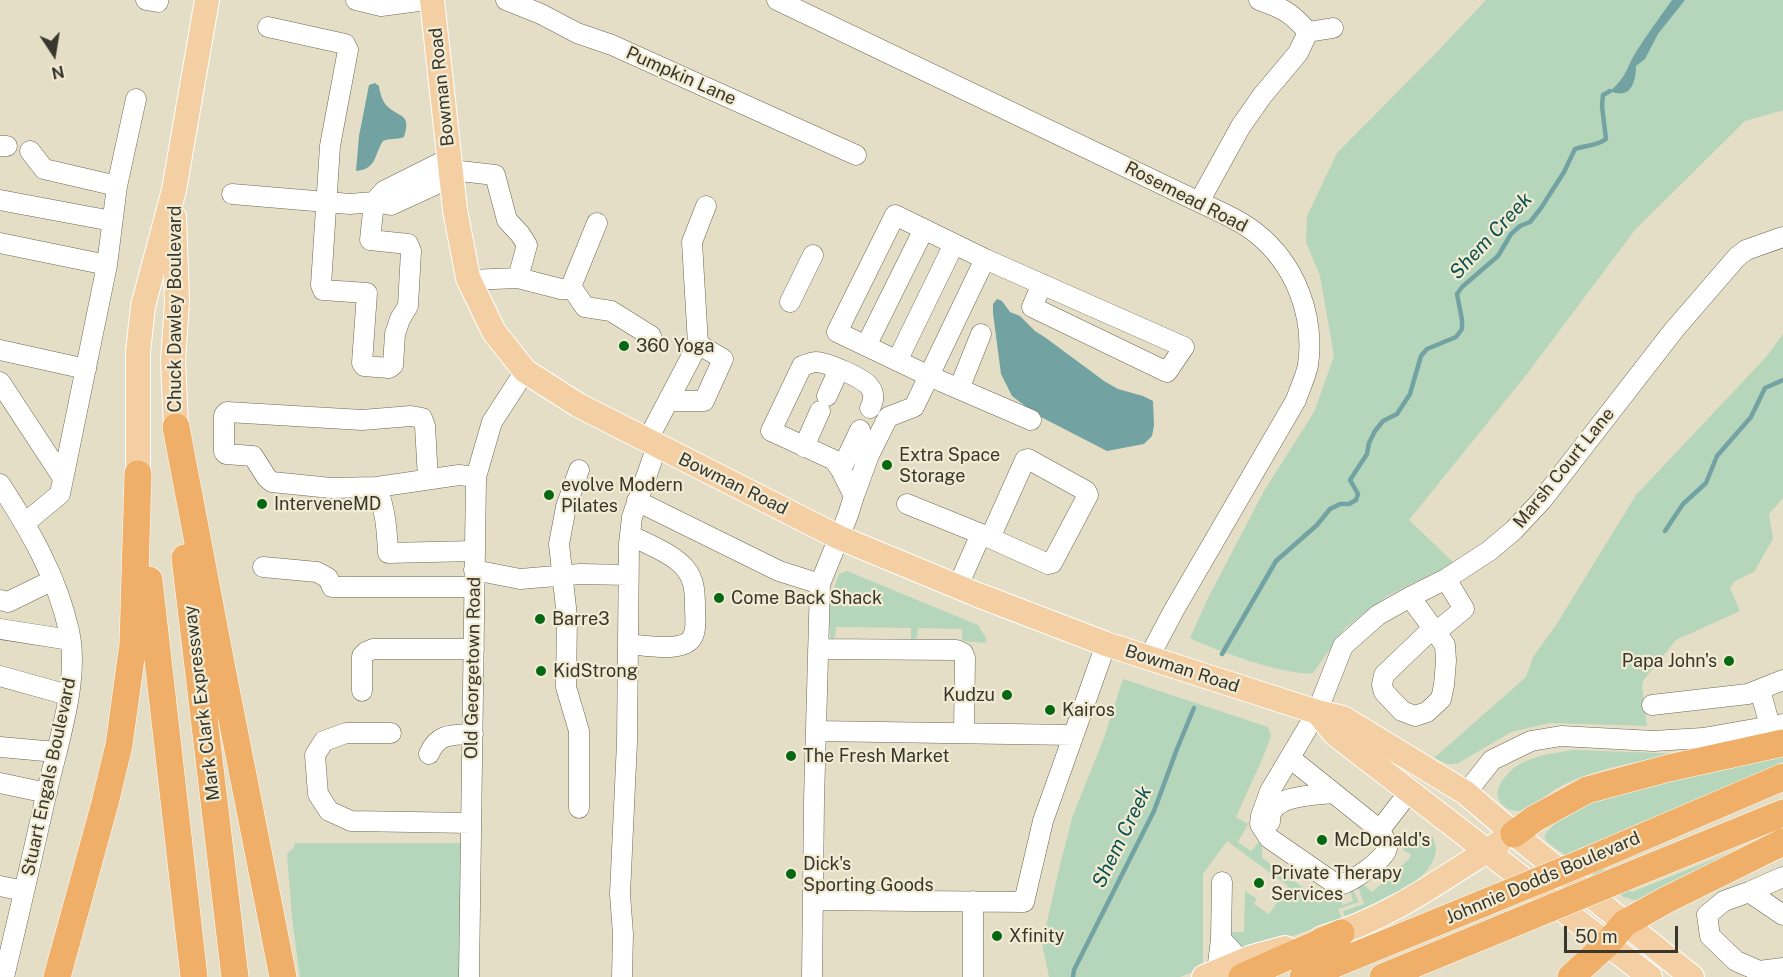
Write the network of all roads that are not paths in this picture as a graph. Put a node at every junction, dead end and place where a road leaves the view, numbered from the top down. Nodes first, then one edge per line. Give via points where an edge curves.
1 (207, 0) edge
2 (356, 0) edge
3 (426, 0) edge
4 (432, 0) edge
5 (506, 0) edge
6 (777, 0) edge
7 (1259, 0) edge
8 (268, 27) dead end
9 (1333, 28) dead end
10 (1308, 32) junction
11 (136, 99) dead end
12 (30, 151) dead end
13 (856, 155) dead end
14 (451, 168) junction
15 (117, 186) junction
16 (174, 190) junction
17 (232, 194) dead end
18 (0, 200) edge
19 (328, 202) junction
20 (374, 202) junction
21 (1199, 202) junction
22 (706, 206) dead end
23 (112, 221) junction
24 (597, 223) dead end
25 (924, 229) junction
26 (1783, 237) edge
27 (0, 243) edge
28 (954, 244) junction
29 (813, 255) dead end
30 (985, 259) junction
31 (107, 265) junction
32 (518, 278) junction
33 (469, 280) junction
34 (1042, 284) junction
35 (570, 289) junction
36 (790, 302) dead end
37 (981, 334) dead end
38 (651, 336) dead end
39 (698, 344) junction
40 (866, 346) junction
41 (0, 350) edge
42 (897, 361) junction
43 (86, 369) junction
44 (839, 369) junction
45 (525, 371) junction
46 (929, 376) junction
47 (0, 382) edge
48 (959, 389) junction
49 (668, 401) junction
50 (870, 408) dead end
51 (1031, 420) dead end
52 (176, 428) junction
53 (860, 430) dead end
54 (652, 443) junction
55 (804, 447) junction
56 (579, 470) dead end
57 (841, 470) junction
58 (138, 474) junction
59 (476, 477) junction
60 (63, 478) junction
61 (428, 479) junction
62 (0, 483) edge
63 (377, 487) junction
64 (854, 496) junction
65 (638, 501) junction
66 (907, 504) dead end
67 (25, 523) junction
68 (630, 535) junction
69 (985, 536) junction
70 (838, 537) junction
71 (262, 567) dead end
72 (474, 569) junction
73 (628, 575) junction
74 (561, 576) junction
75 (1446, 579) junction
76 (53, 580) junction
77 (820, 584) junction
78 (958, 586) junction
79 (1410, 597) junction
80 (0, 600) edge
81 (0, 629) edge
82 (70, 640) junction
83 (628, 644) junction
84 (1106, 644) junction
85 (474, 649) junction
86 (818, 649) junction
87 (1148, 659) junction
88 (0, 676) edge
89 (1783, 680) edge
90 (1760, 690) junction
91 (362, 692) dead end
92 (68, 695) junction
93 (1652, 705) dead end
94 (1317, 712) junction
95 (816, 731) junction
96 (1779, 731) edge
97 (391, 733) dead end
98 (964, 733) junction
99 (472, 734) junction
100 (1073, 735) junction
101 (0, 747) edge
102 (57, 752) junction
103 (429, 754) dead end
104 (1290, 758) junction
105 (1783, 777) edge
106 (0, 783) edge
107 (1409, 792) junction
108 (47, 793) junction
109 (1333, 793) junction
110 (1466, 793) junction
111 (579, 808) dead end
112 (1783, 813) edge
113 (471, 823) junction
114 (1379, 831) junction
115 (1514, 834) junction
116 (1783, 842) edge
117 (1487, 850) junction
118 (1783, 877) edge
119 (1222, 882) dead end
120 (1347, 883) junction
121 (0, 886) edge
122 (24, 891) junction
123 (1749, 892) junction
124 (813, 900) junction
125 (973, 901) junction
126 (1783, 915) edge
127 (1625, 923) junction
128 (1341, 933) joint
129 (1607, 944) junction
130 (1783, 968) edge
131 (1226, 972) edge
132 (4, 977) edge
133 (57, 977) edge
134 (194, 977) edge
135 (235, 977) edge
136 (283, 977) edge
137 (469, 977) edge
138 (622, 977) edge
139 (812, 977) edge
140 (973, 977) edge
141 (1303, 977) edge
142 (1383, 977) edge
143 (1571, 977) edge
144 (1650, 977) edge
145 (1692, 977) edge

1 - 16 main road, Chuck Dawley Boulevard
2 - 3 street via 381,6
4 - 14 main road, Bowman Road
5 - 13 street, Pumpkin Lane
6 - 21 street, Rosemead Road
7 - 10 street via 1285,9
8 - 19 street via 345,44 348,50 330,146
9 - 10 street
10 - 21 street via 1298,53 1241,126
11 - 15 street
12 - 15 street via 44,169
14 - 20 street via 384,191
14 - 32 street via 495,175 507,220 527,245
14 - 33 main road, Bowman Road
15 - 23 street
16 - 52 main road, Chuck Dawley Boulevard
16 - 58 main road, Chuck Dawley Boulevard via 143,306 138,352
17 - 19 street
18 - 23 street
19 - 20 street
19 - 20 street via 321,285 323,290 367,293 362,363 389,368 393,365 395,334 408,306 411,251 408,244 370,240
21 - 87 street, Rosemead Road via 1256,233 1288,270 1306,312 1308,366 1283,424
22 - 39 street via 692,242
23 - 31 street
24 - 35 street
25 - 28 street
25 - 40 street
25 - 40 street via 895,215 837,332
26 - 75 street, Marsh Court Lane via 1737,257 1674,330 1542,500 1501,543
27 - 31 street
28 - 30 street
28 - 42 street
29 - 36 street
30 - 34 street
30 - 46 street
31 - 43 street
32 - 33 street
32 - 35 street
33 - 45 main road, Bowman Road via 494,332
34 - 34 street via 1096,308 1184,346 1167,372 1032,307
35 - 38 street via 585,307 611,311
37 - 48 street
39 - 49 street
39 - 49 street via 723,359 704,401
40 - 42 street
41 - 43 street
42 - 46 street
43 - 60 street
44 - 50 street via 868,384 873,393
44 - 55 street
44 - 55 street via 815,362 802,366 771,431
45 - 54 main road, Bowman Road via 578,405
45 - 59 street, Old Georgetown Road via 492,422
46 - 48 street
46 - 64 street via 914,406 888,417
47 - 60 street
48 - 51 street
49 - 54 street
52 - 135 highway, Mark Clark Expressway via 183,542
52 - 136 highway
53 - 57 street
54 - 65 street
54 - 70 main road, Bowman Road
55 - 57 street via 834,460
56 - 74 street via 561,525
57 - 64 street
58 - 133 highway via 133,644 119,745
58 - 134 highway
59 - 61 street
59 - 72 street, Old Georgetown Road
60 - 67 street via 60,494
61 - 63 street
61 - 63 street via 422,418 362,420 227,412 224,415 224,452 253,456 272,482 331,488
62 - 67 street, Stuart Engals Boulevard
63 - 72 street via 387,520 388,553
64 - 70 street
65 - 68 street
65 - 77 street via 779,571
66 - 69 street
67 - 76 street, Stuart Engals Boulevard
68 - 73 street
68 - 83 street via 685,567 695,589 695,628 686,644
69 - 69 street via 1052,563 1088,495 1025,460
69 - 78 street
70 - 77 street
70 - 78 main road, Bowman Road
71 - 72 street via 317,572 328,578 332,587
72 - 74 street via 520,579
72 - 85 street, Old Georgetown Road
73 - 74 street
73 - 83 street
74 - 111 street via 567,617 566,687 579,731
75 - 79 street, Marsh Court Lane
75 - 79 street via 1464,609 1434,630
76 - 80 street via 8,602
76 - 82 street, Stuart Engals Boulevard
77 - 86 street
78 - 84 main road, Bowman Road
79 - 94 street, Marsh Court Lane via 1378,615 1343,646
81 - 82 street
82 - 92 street, Stuart Engals Boulevard
83 - 138 street via 620,894
84 - 87 main road, Bowman Road
84 - 100 street
85 - 91 street via 373,649 362,656
85 - 99 street, Old Georgetown Road
86 - 95 street
86 - 98 street via 963,653
87 - 94 main road, Bowman Road
88 - 92 street
89 - 90 street
90 - 93 street
90 - 96 street
92 - 102 street, Stuart Engals Boulevard
94 - 104 street, Marsh Court Lane
94 - 107 main road via 1335,734
94 - 110 main road, Bowman Road via 1343,718
95 - 98 street
95 - 124 street
96 - 110 street via 1663,741 1561,736 1531,741 1492,760
96 - 115 highway via 1670,768 1587,790
97 - 113 street via 346,733 324,741 315,755 317,785 329,811 351,821
98 - 100 street
99 - 103 street via 447,735 434,743
99 - 113 street, Old Georgetown Road
100 - 125 street via 1043,821 1024,902
101 - 102 street
102 - 108 street, Stuart Engals Boulevard
104 - 109 street
104 - 120 street, Marsh Court Lane via 1270,791 1260,824 1269,838 1337,885
105 - 141 highway, Johnnie Dodds Boulevard, bridge
106 - 108 street
107 - 114 street
107 - 117 main road
108 - 122 street, Stuart Engals Boulevard
109 - 114 street
109 - 120 street via 1282,801 1273,808 1270,825 1275,833
110 - 115 main road, Bowman Road
112 - 142 highway, Johnnie Dodds Boulevard, bridge
113 - 137 street, Old Georgetown Road
114 - 120 street via 1386,842 1386,853
115 - 117 main road, Johnnie Dodds Boulevard
115 - 127 main road, Bowman Road
116 - 127 highway
117 - 128 main road, Johnnie Dodds Boulevard via 1383,915
117 - 129 main road
118 - 123 street
119 - 131 street via 1221,939
121 - 122 street
122 - 132 street, Stuart Engals Boulevard
123 - 126 street
123 - 130 street via 1724,901 1707,915 1710,936 1736,961 1759,971
124 - 125 street
124 - 139 street
125 - 140 street
127 - 129 highway
127 - 145 main road, Bowman Road
128 - 131 highway
129 - 143 highway
129 - 144 main road

